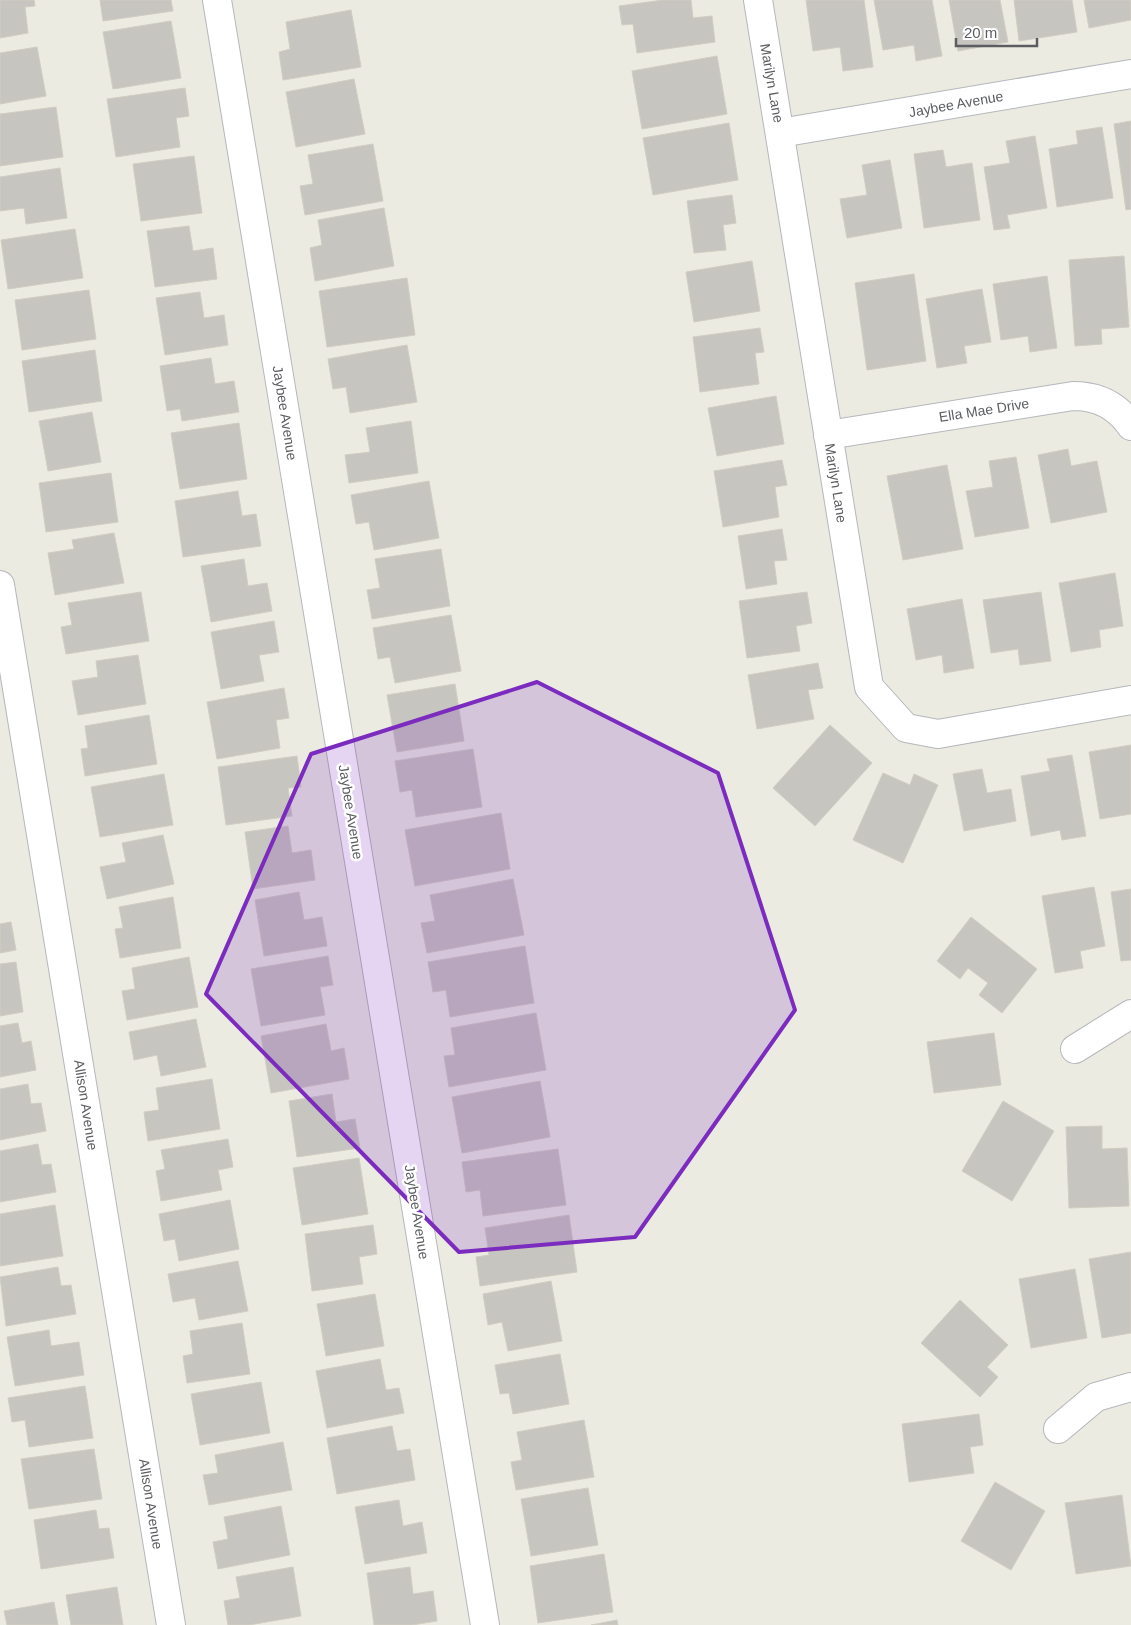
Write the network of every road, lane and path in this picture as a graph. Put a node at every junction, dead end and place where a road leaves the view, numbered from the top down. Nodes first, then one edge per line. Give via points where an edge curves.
1 (217, 0) edge
2 (758, 0) edge
3 (1131, 74) edge
4 (780, 133) junction
5 (1131, 426) edge
6 (828, 435) junction
7 (0, 585) edge
8 (1131, 700) edge
9 (1131, 1014) edge
10 (1075, 1049) dead end
11 (1131, 1386) edge
12 (1058, 1429) dead end
13 (171, 1625) edge
14 (485, 1625) edge

1 - 14 street, Jaybee Avenue
2 - 4 street, Marilyn Lane
3 - 4 street, Jaybee Avenue
4 - 6 street, Marilyn Lane
5 - 6 street, Ella Mae Drive via 1114,407 1097,398 1073,396
6 - 8 street, Marilyn Lane via 869,687 906,728 938,734
7 - 13 street, Allison Avenue
9 - 10 street
11 - 12 street via 1096,1398

